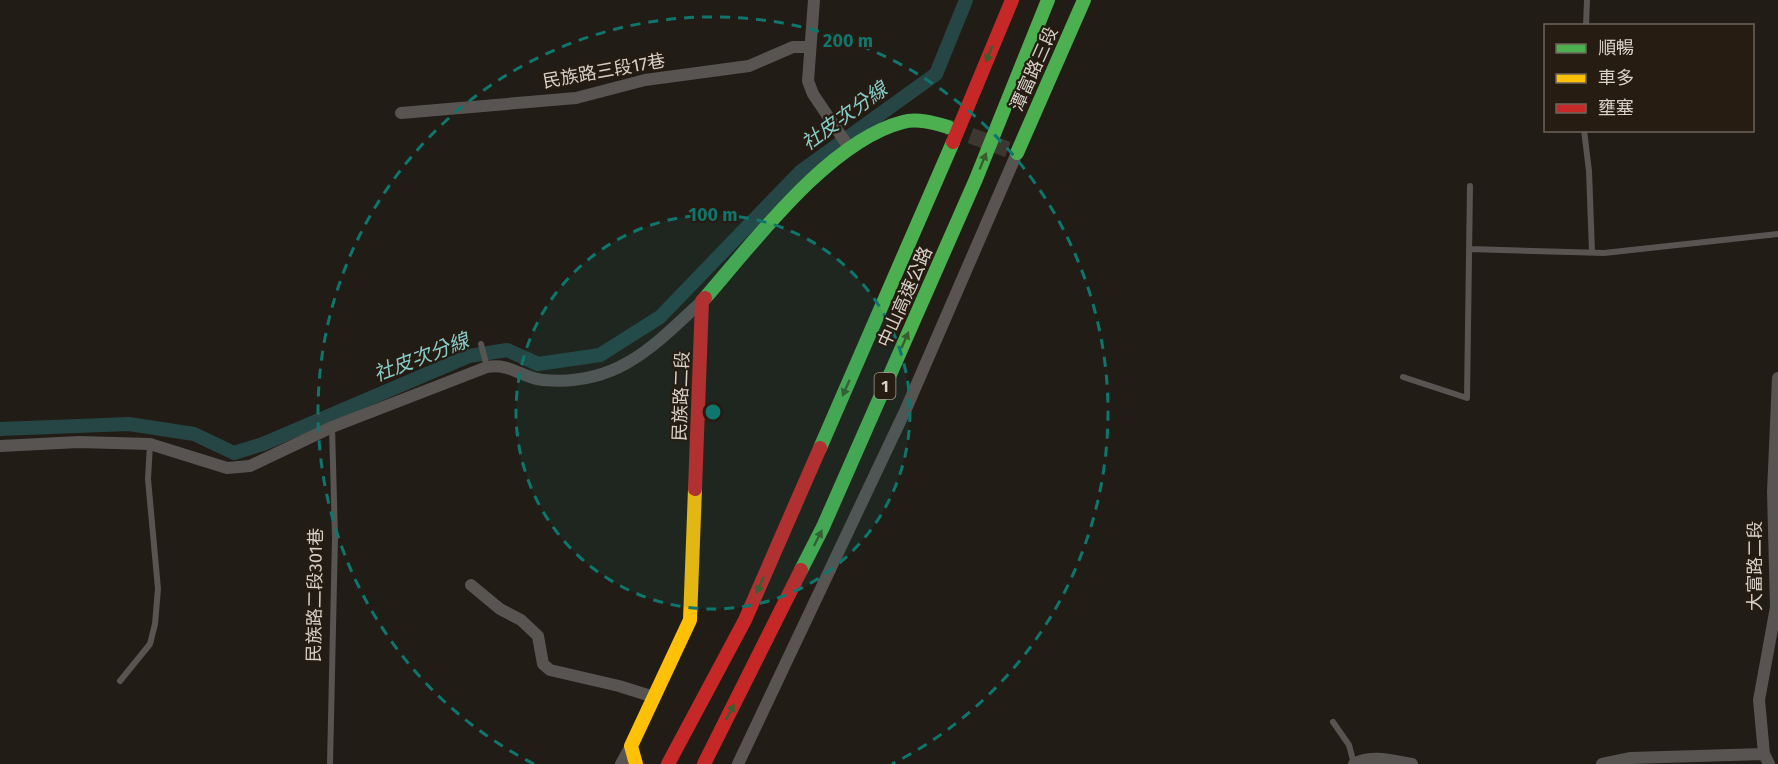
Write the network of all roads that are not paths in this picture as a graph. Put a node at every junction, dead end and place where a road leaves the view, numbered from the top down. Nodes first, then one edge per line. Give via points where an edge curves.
1 (814, 0) edge
2 (1012, 0) edge
3 (1048, 0) edge
4 (1084, 0) edge
5 (1587, 0) edge
6 (1586, 24) edge
7 (809, 47) junction
8 (401, 113) dead end
9 (948, 127) tunnel mouth
10 (1584, 132) edge
11 (849, 147) junction
12 (1017, 153) joint
13 (1470, 186) dead end
14 (1778, 234) edge
15 (1469, 249) junction
16 (1592, 252) junction
17 (702, 301) junction
18 (481, 344) dead end
19 (486, 365) junction
20 (1403, 377) dead end
21 (1778, 378) edge
22 (332, 427) junction
23 (150, 444) junction
24 (0, 446) edge
25 (1776, 460) edge
26 (471, 585) dead end
27 (120, 681) dead end
28 (654, 697) junction
29 (1333, 722) dead end
30 (631, 746) junction
31 (1767, 759) edge
32 (330, 764) edge
33 (621, 764) edge
34 (636, 764) edge
35 (668, 764) edge
36 (704, 764) edge
37 (738, 764) edge
38 (1354, 764) edge
39 (1412, 764) edge
40 (1602, 764) edge

1 - 7 street
2 -> 35 main road, 中山高速公路 / 1 via 937,182 745,620
36 -> 3 main road, 中山高速公路 / 1 via 823,527 976,179
4 - 12 main road, 潭富路三段
5 - 6 lane
7 - 8 street, 民族路三段17巷 via 793,47 749,66 645,80 576,98
7 - 11 street via 808,81 813,94
9 - 11 main road via 923,120 902,122
10 - 16 lane
11 - 17 main road via 823,169
12 - 37 street via 906,409
13 - 15 lane
14 - 16 lane
15 - 16 lane
15 - 20 lane via 1467,398
17 - 19 street via 649,350 619,370 557,381 533,379 514,369
17 - 28 main road, 民族路二段 via 690,620
18 - 19 lane
19 - 22 street
21 - 25 street, 大富路二段
22 - 23 street via 250,466 227,468
22 - 32 lane, 民族路二段301巷
23 - 24 street
23 - 27 lane via 148,479 158,590 155,624 150,644
25 - 31 street, 大富路二段 via 1776,607 1759,700
26 - 28 street via 538,636 543,664 550,670
28 - 30 main road, 民族路二段
29 - 38 lane via 1349,745
30 - 33 street
30 - 34 main road
31 - 40 street, 大富路二段 via 1631,758
38 - 39 street via 1361,759

